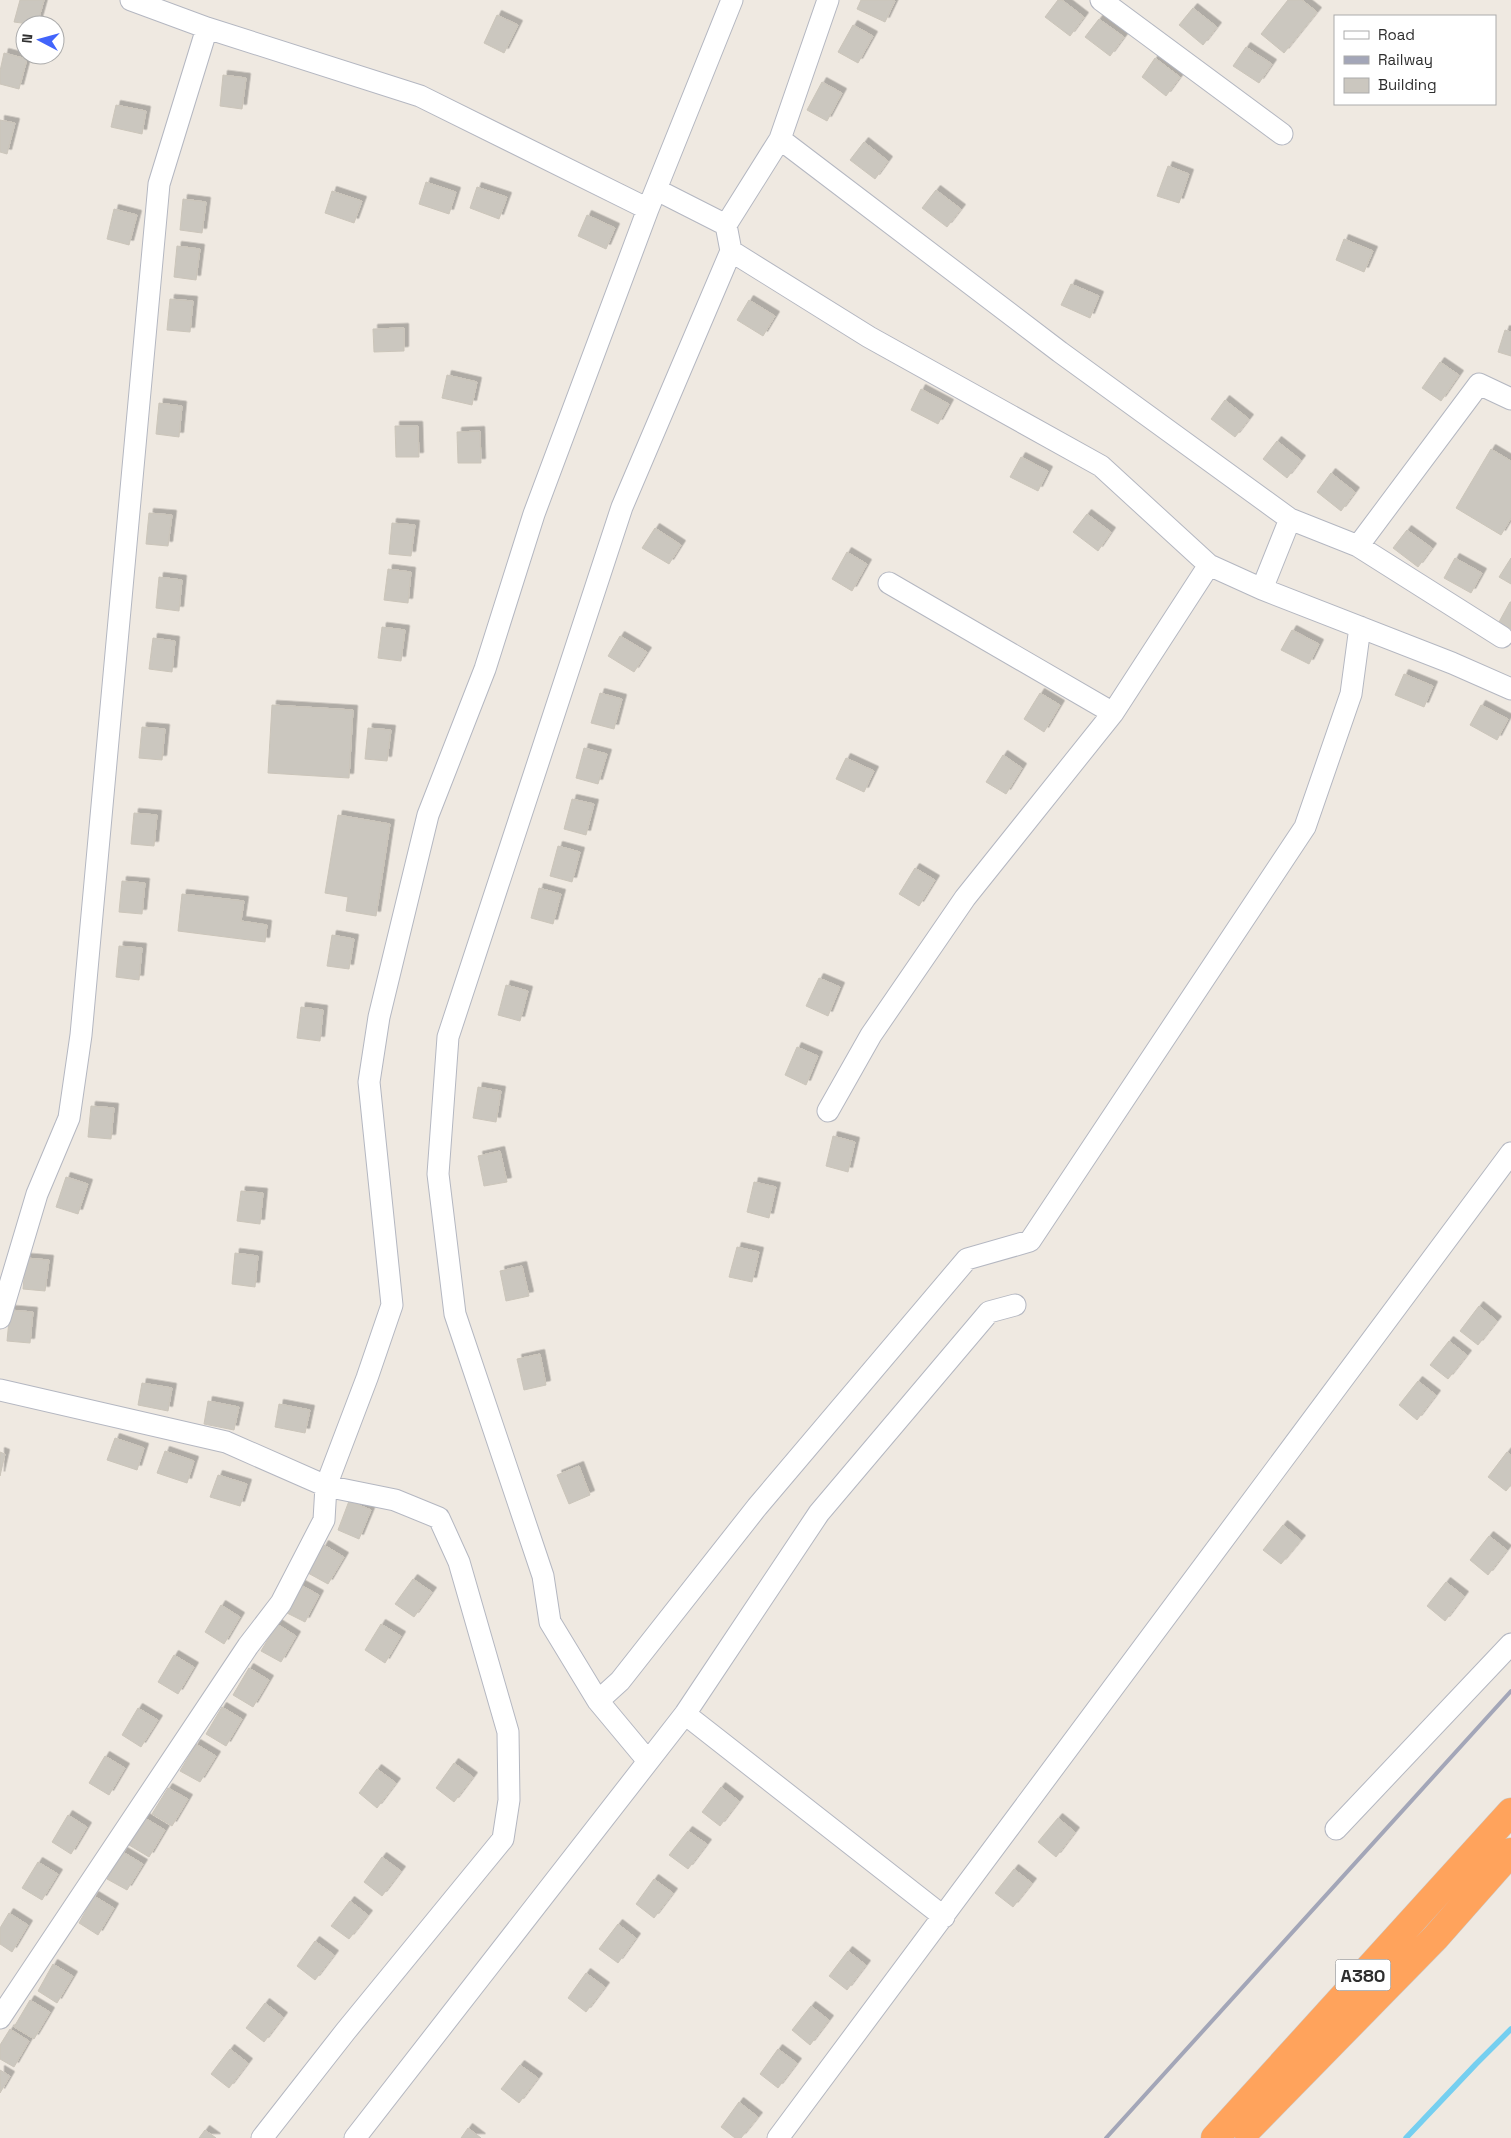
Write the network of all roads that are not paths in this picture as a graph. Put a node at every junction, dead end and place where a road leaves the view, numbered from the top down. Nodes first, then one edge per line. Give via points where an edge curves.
1 (131, 0) edge
2 (732, 0) edge
3 (828, 0) edge
4 (1101, 0) edge
5 (207, 28) junction
6 (1282, 134) dead end
7 (780, 139) junction
8 (653, 199) junction
9 (726, 225) junction
10 (731, 251) junction
11 (1511, 399) edge
12 (1290, 519) junction
13 (1358, 546) junction
14 (1209, 565) junction
15 (889, 583) dead end
16 (1262, 589) junction
17 (1360, 627) junction
18 (1502, 637) dead end
19 (1511, 689) edge
20 (1113, 713) junction
21 (828, 1111) dead end
22 (1511, 1153) edge
23 (1015, 1305) dead end
24 (0, 1318) edge
25 (0, 1390) edge
26 (326, 1486) junction
27 (1511, 1644) edge
28 (598, 1701) junction
29 (684, 1714) junction
30 (648, 1761) junction
31 (1511, 1812) edge
32 (1336, 1829) dead end
33 (1511, 1852) edge
34 (944, 1917) junction
35 (0, 2018) edge
36 (262, 2138) edge
37 (355, 2138) edge
38 (778, 2138) edge
39 (1215, 2138) edge
40 (1238, 2138) edge

1 - 5 street
2 - 8 street
3 - 7 street
4 - 6 street
5 - 8 street via 420,96
5 - 24 street via 159,184 81,1036 69,1118 38,1194
7 - 9 street
7 - 12 street via 1060,352
8 - 9 street
8 - 26 street via 534,514 485,669 428,815 379,1017 369,1082 392,1305
9 - 10 street
10 - 14 street via 868,337 1101,466
10 - 28 street via 622,507 448,1037 438,1174 455,1314 543,1576 550,1622
11 - 13 street via 1479,384
12 - 13 street
12 - 16 street
13 - 18 street
14 - 16 street
14 - 20 street
15 - 20 street
16 - 17 street
17 - 19 street
17 - 28 street via 1350,694 1305,827 1030,1241 967,1259 757,1507 620,1682
20 - 21 street via 965,898 871,1035
22 - 34 street
23 - 29 street via 989,1312 819,1513
25 - 26 street via 226,1442
26 - 35 street via 324,1520 281,1603 248,1646
26 - 36 street via 395,1500 439,1518 459,1562 508,1732 509,1800 502,1840
27 - 32 street
28 - 30 street
29 - 30 street
29 - 34 street
30 - 37 street
31 - 39 highway, A380
33 - 40 highway, A380 via 1436,1937
34 - 38 street

